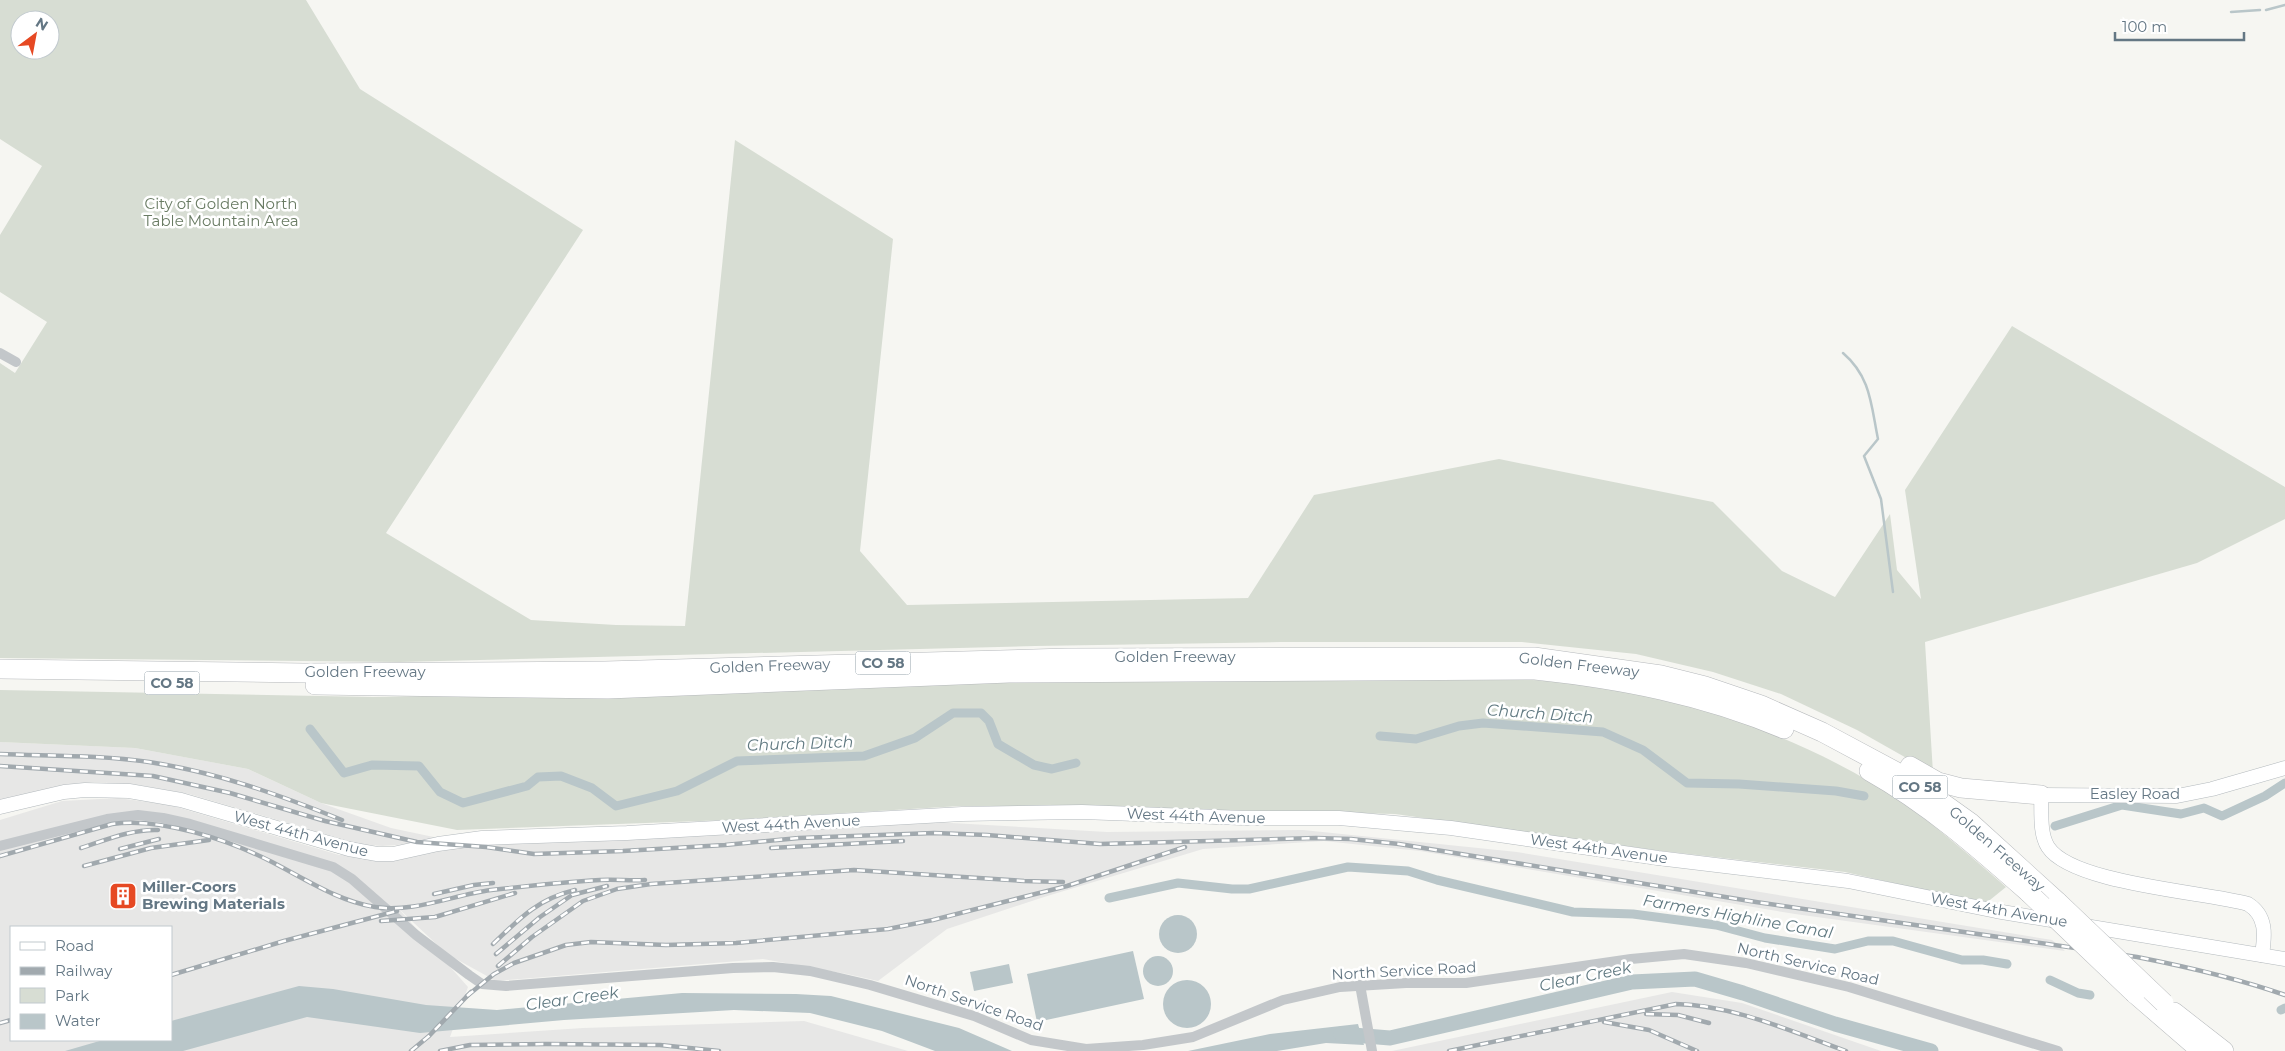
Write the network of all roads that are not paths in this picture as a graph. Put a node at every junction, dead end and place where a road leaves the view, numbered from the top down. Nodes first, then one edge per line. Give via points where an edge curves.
1 (0, 353) edge
2 (16, 362) dead end
3 (0, 669) edge
4 (0, 680) edge
5 (1761, 705) junction
6 (2285, 768) edge
7 (2041, 795) junction
8 (0, 807) edge
9 (0, 846) edge
10 (2262, 955) junction
11 (2285, 959) edge
12 (1360, 985) junction
13 (1372, 1050) edge
14 (2058, 1051) edge
15 (2200, 1051) edge
16 (2224, 1051) edge

1 - 2 street
3 - 5 highway, Golden Freeway / CO 58 via 304,673 595,671 1058,658 1534,657 1660,674
4 - 15 highway, Golden Freeway / CO 58, bridge via 608,688 1009,673 1535,670 1583,675 1661,689 1765,720 1822,745 1897,787 1961,834 2029,893
5 - 7 highway via 1846,735 1938,782 1961,788
5 - 16 highway, Golden Freeway / CO 58, bridge via 1822,732 1908,778 1972,823 2164,1003
6 - 7 street, Easley Road via 2177,796
7 - 10 street via 2044,835 2054,854 2097,874 2131,883 2248,904 2262,917
8 - 10 street, West 44th Avenue via 64,792 129,791 181,800 349,849 377,854 482,838 962,814 1082,812 1339,818 1451,828 1848,881 1996,911
9 - 12 street, North Service Road via 107,818 138,815 163,818 333,867 352,878 449,961 482,984 560,982 733,968 801,970 935,1004 1031,1040 1086,1049 1143,1046 1193,1036 1302,994
10 - 11 street, West 44th Avenue
12 - 13 street
12 - 14 street, North Service Road via 1466,983 1684,954 1746,963 1848,987

